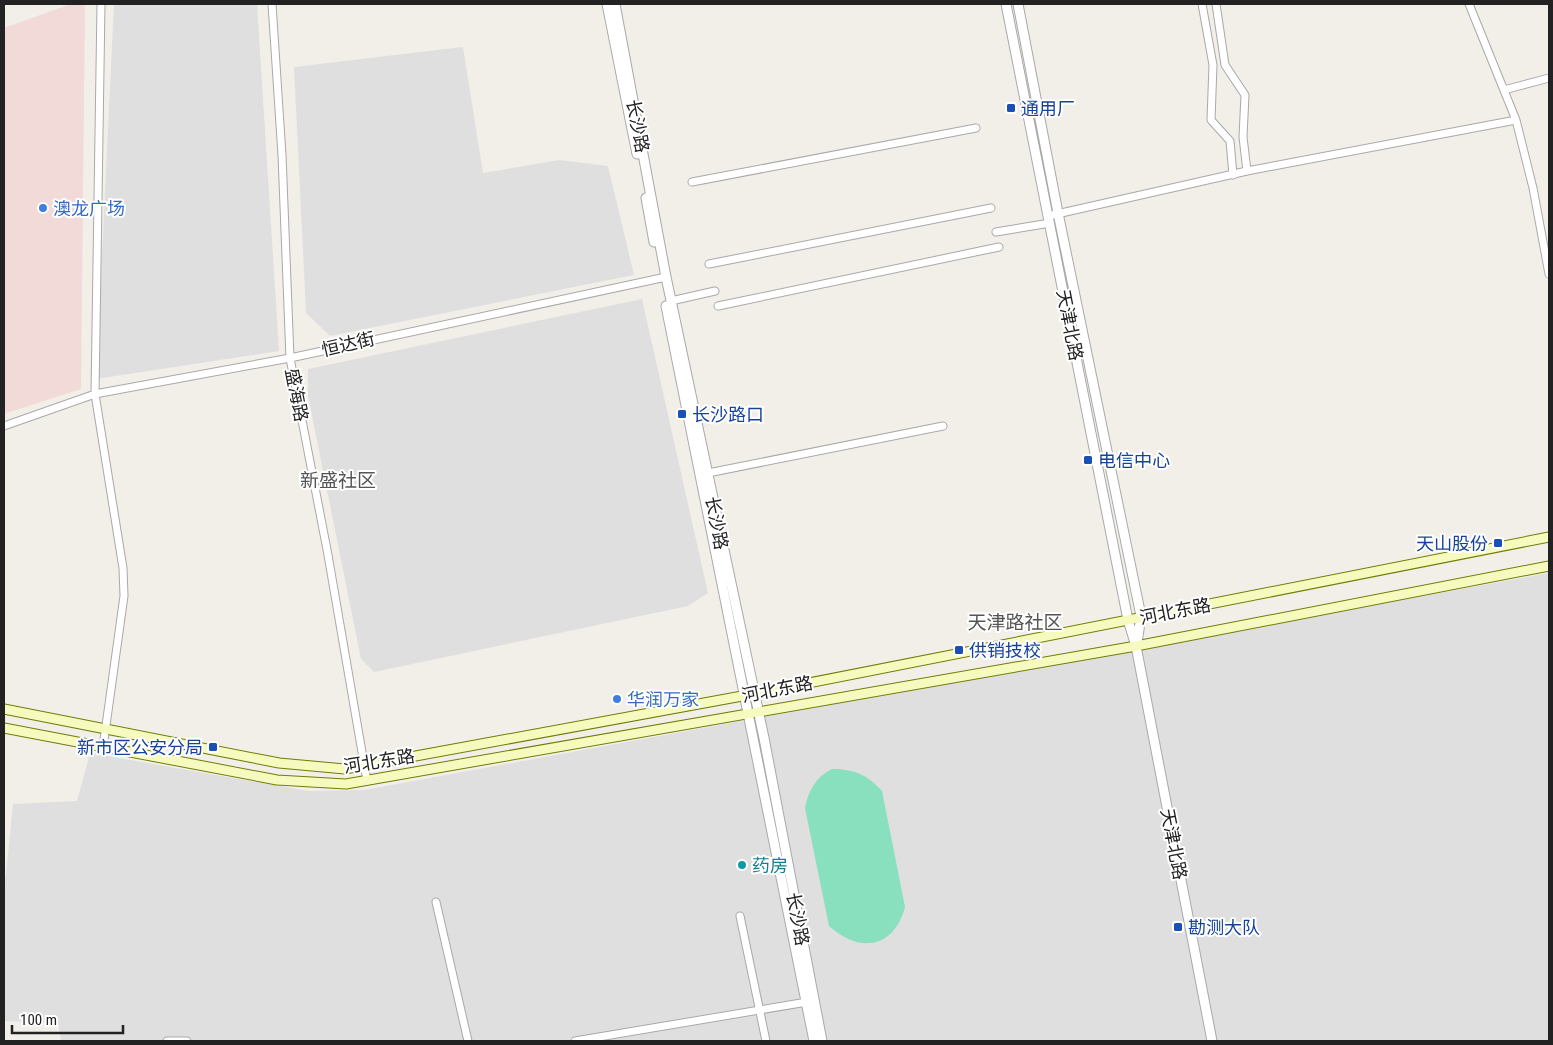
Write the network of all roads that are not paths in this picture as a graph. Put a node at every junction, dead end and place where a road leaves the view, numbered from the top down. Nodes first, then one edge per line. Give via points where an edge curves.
1 (101, 4) edge
2 (272, 4) edge
3 (608, 4) edge
4 (615, 4) edge
5 (1006, 4) edge
6 (1018, 4) edge
7 (1202, 4) edge
8 (1216, 4) edge
9 (1469, 4) edge
10 (1549, 78) edge
11 (1504, 90) junction
12 (1516, 120) junction
13 (976, 128) dead end
14 (1247, 171) junction
15 (1232, 175) junction
16 (692, 182) dead end
17 (992, 208) dead end
18 (1058, 213) junction
19 (1049, 220) junction
20 (996, 232) dead end
21 (999, 247) dead end
22 (709, 264) dead end
23 (1549, 274) edge
24 (663, 277) junction
25 (715, 291) dead end
26 (671, 301) junction
27 (718, 306) dead end
28 (290, 358) junction
29 (95, 394) junction
30 (4, 426) edge
31 (943, 426) dead end
32 (708, 473) junction
33 (1549, 537) edge
34 (1549, 566) edge
35 (1141, 616) junction
36 (1128, 620) junction
37 (1136, 646) junction
38 (753, 694) junction
39 (743, 696) junction
40 (4, 709) edge
41 (753, 714) junction
42 (4, 728) edge
43 (106, 730) junction
44 (103, 748) junction
45 (364, 765) junction
46 (367, 781) junction
47 (436, 902) dead end
48 (740, 916) dead end
49 (807, 1002) junction
50 (759, 1010) junction
51 (167, 1041) edge
52 (187, 1041) edge
53 (468, 1041) edge
54 (575, 1041) edge
55 (766, 1041) edge
56 (814, 1041) edge
57 (822, 1041) edge
58 (1212, 1041) edge

1 - 29 street
2 - 28 street, 盛海路
3 - 24 street, 长沙路
4 - 24 street, 长沙路
5 - 19 street, 天津北路
6 - 18 street, 天津北路
7 - 15 street via 1214,65 1211,120 1230,141
8 - 14 street via 1225,65 1245,95 1243,137
9 - 11 street
10 - 11 street
11 - 12 street
12 - 14 street
12 - 23 street
13 - 16 street
14 - 15 street
15 - 18 street
17 - 22 street
18 - 19 street
18 - 35 street, 天津北路
19 - 20 street
19 - 36 street, 天津北路
21 - 27 street
24 - 26 street, 长沙路
24 - 28 street, 恒达街
24 - 39 street, 长沙路
25 - 26 street
26 - 32 street, 长沙路
28 - 29 street, 恒达街
28 - 45 street, 盛海路
29 - 30 street, 恒达街
29 - 43 street via 123,568 124,596
31 - 32 street
32 - 38 street, 长沙路
33 - 35 main road, 河北东路
34 - 37 main road
35 - 36 main road, 河北东路
35 - 37 street, 天津北路
36 - 37 street, 天津北路
36 - 38 main road, 河北东路
37 - 41 main road
37 - 58 street, 天津北路
38 - 39 main road, 河北东路
38 - 41 street, 长沙路
39 - 41 street, 长沙路
39 - 45 main road, 河北东路
40 - 43 main road, 河北东路
41 - 46 main road
41 - 49 street, 长沙路
41 - 57 street, 长沙路
42 - 44 main road
43 - 44 street
43 - 45 main road, 河北东路 via 279,763 345,769
44 - 46 main road via 277,780 346,784
45 - 46 street, 盛海路
47 - 53 street
48 - 50 street
49 - 50 street
49 - 56 street, 长沙路
50 - 54 street
50 - 55 street
51 - 52 street

